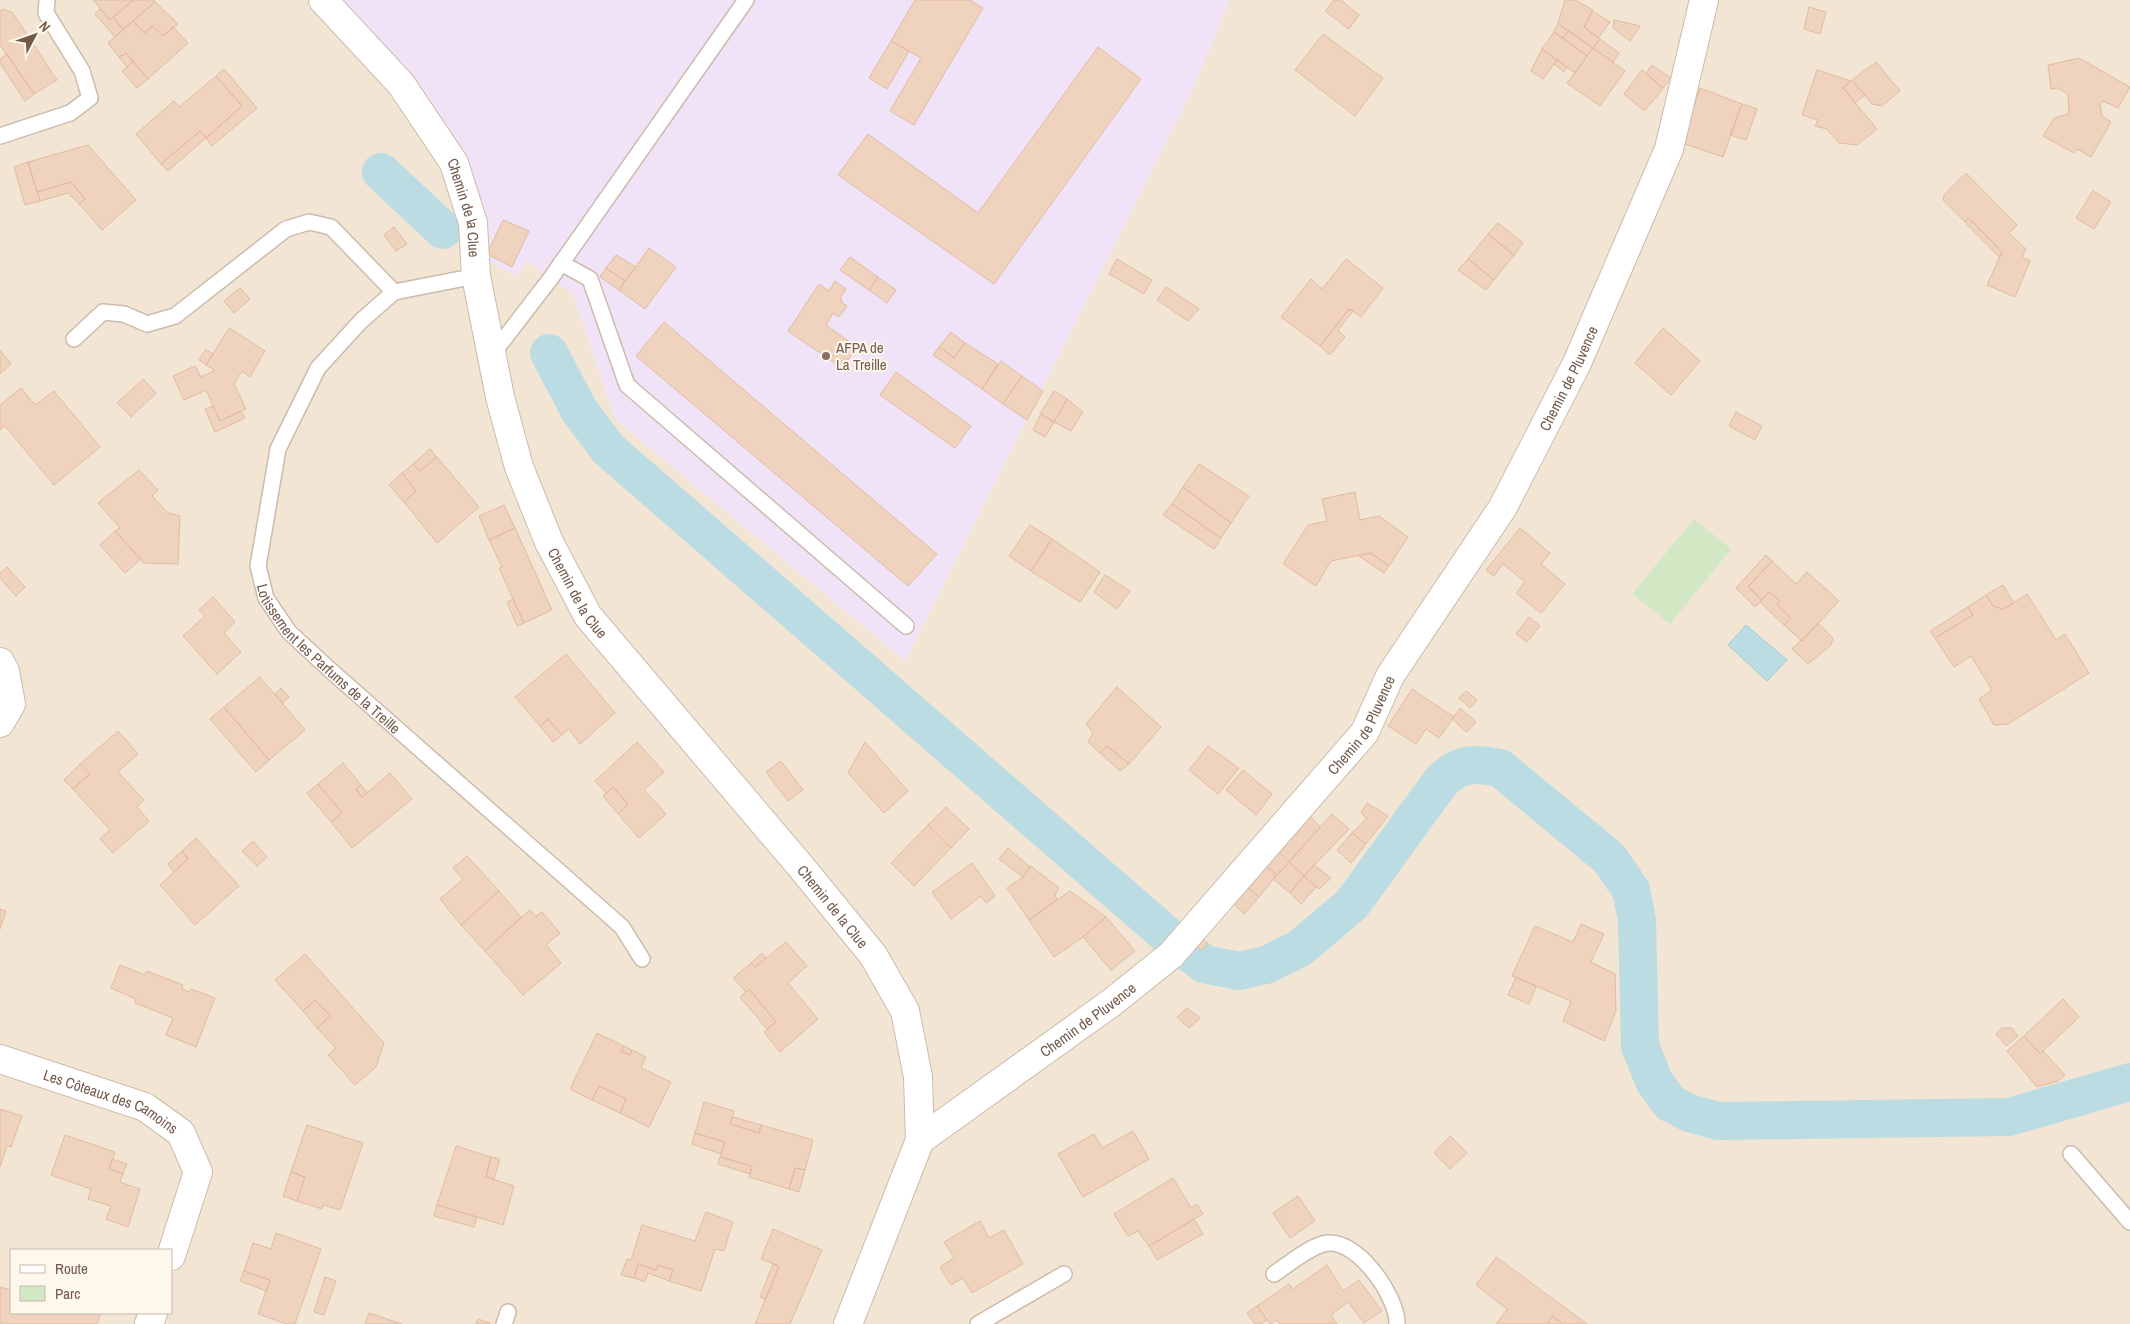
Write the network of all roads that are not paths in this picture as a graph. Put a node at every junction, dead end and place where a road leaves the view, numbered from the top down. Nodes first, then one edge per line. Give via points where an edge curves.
1 (46, 0) edge
2 (323, 0) edge
3 (746, 0) edge
4 (1704, 0) edge
5 (0, 136) edge
6 (561, 263) junction
7 (476, 276) junction
8 (394, 292) junction
9 (74, 339) dead end
10 (491, 356) junction
11 (906, 626) dead end
12 (0, 662) edge
13 (0, 723) edge
14 (642, 959) dead end
15 (0, 1060) edge
16 (920, 1140) junction
17 (2071, 1154) dead end
18 (2130, 1222) edge
19 (172, 1253) edge
20 (1064, 1274) dead end
21 (1274, 1274) dead end
22 (848, 1324) edge
23 (978, 1324) edge
24 (1397, 1324) edge

1 - 5 lane via 46,13 82,72 90,98 70,114
2 - 7 street, Chemin de la Clue via 401,84 454,163 473,223
3 - 6 lane
4 - 16 street, Chemin de Pluvence via 1669,149 1577,363 1502,507 1390,676 1365,732 1171,955 1111,1003
6 - 10 lane
6 - 11 lane via 590,279 627,385
7 - 8 lane
7 - 10 street, Chemin de la Clue
8 - 9 lane via 331,227 309,222 286,229 175,316 147,324 124,314 103,312
8 - 14 lane, Lotissement les Parfums de la Treille via 361,321 318,368 278,448 258,566 266,598 289,632 329,669 622,927
10 - 16 street, Chemin de la Clue via 519,467 549,542 588,616 873,955 905,1010 918,1077
12 - 13 street via 11,704
15 - 19 street, Les Côteaux des Camoins via 145,1107 181,1133 198,1172
16 - 22 street
17 - 18 lane
20 - 23 lane
21 - 24 lane via 1325,1243 1344,1246 1364,1259 1393,1302

